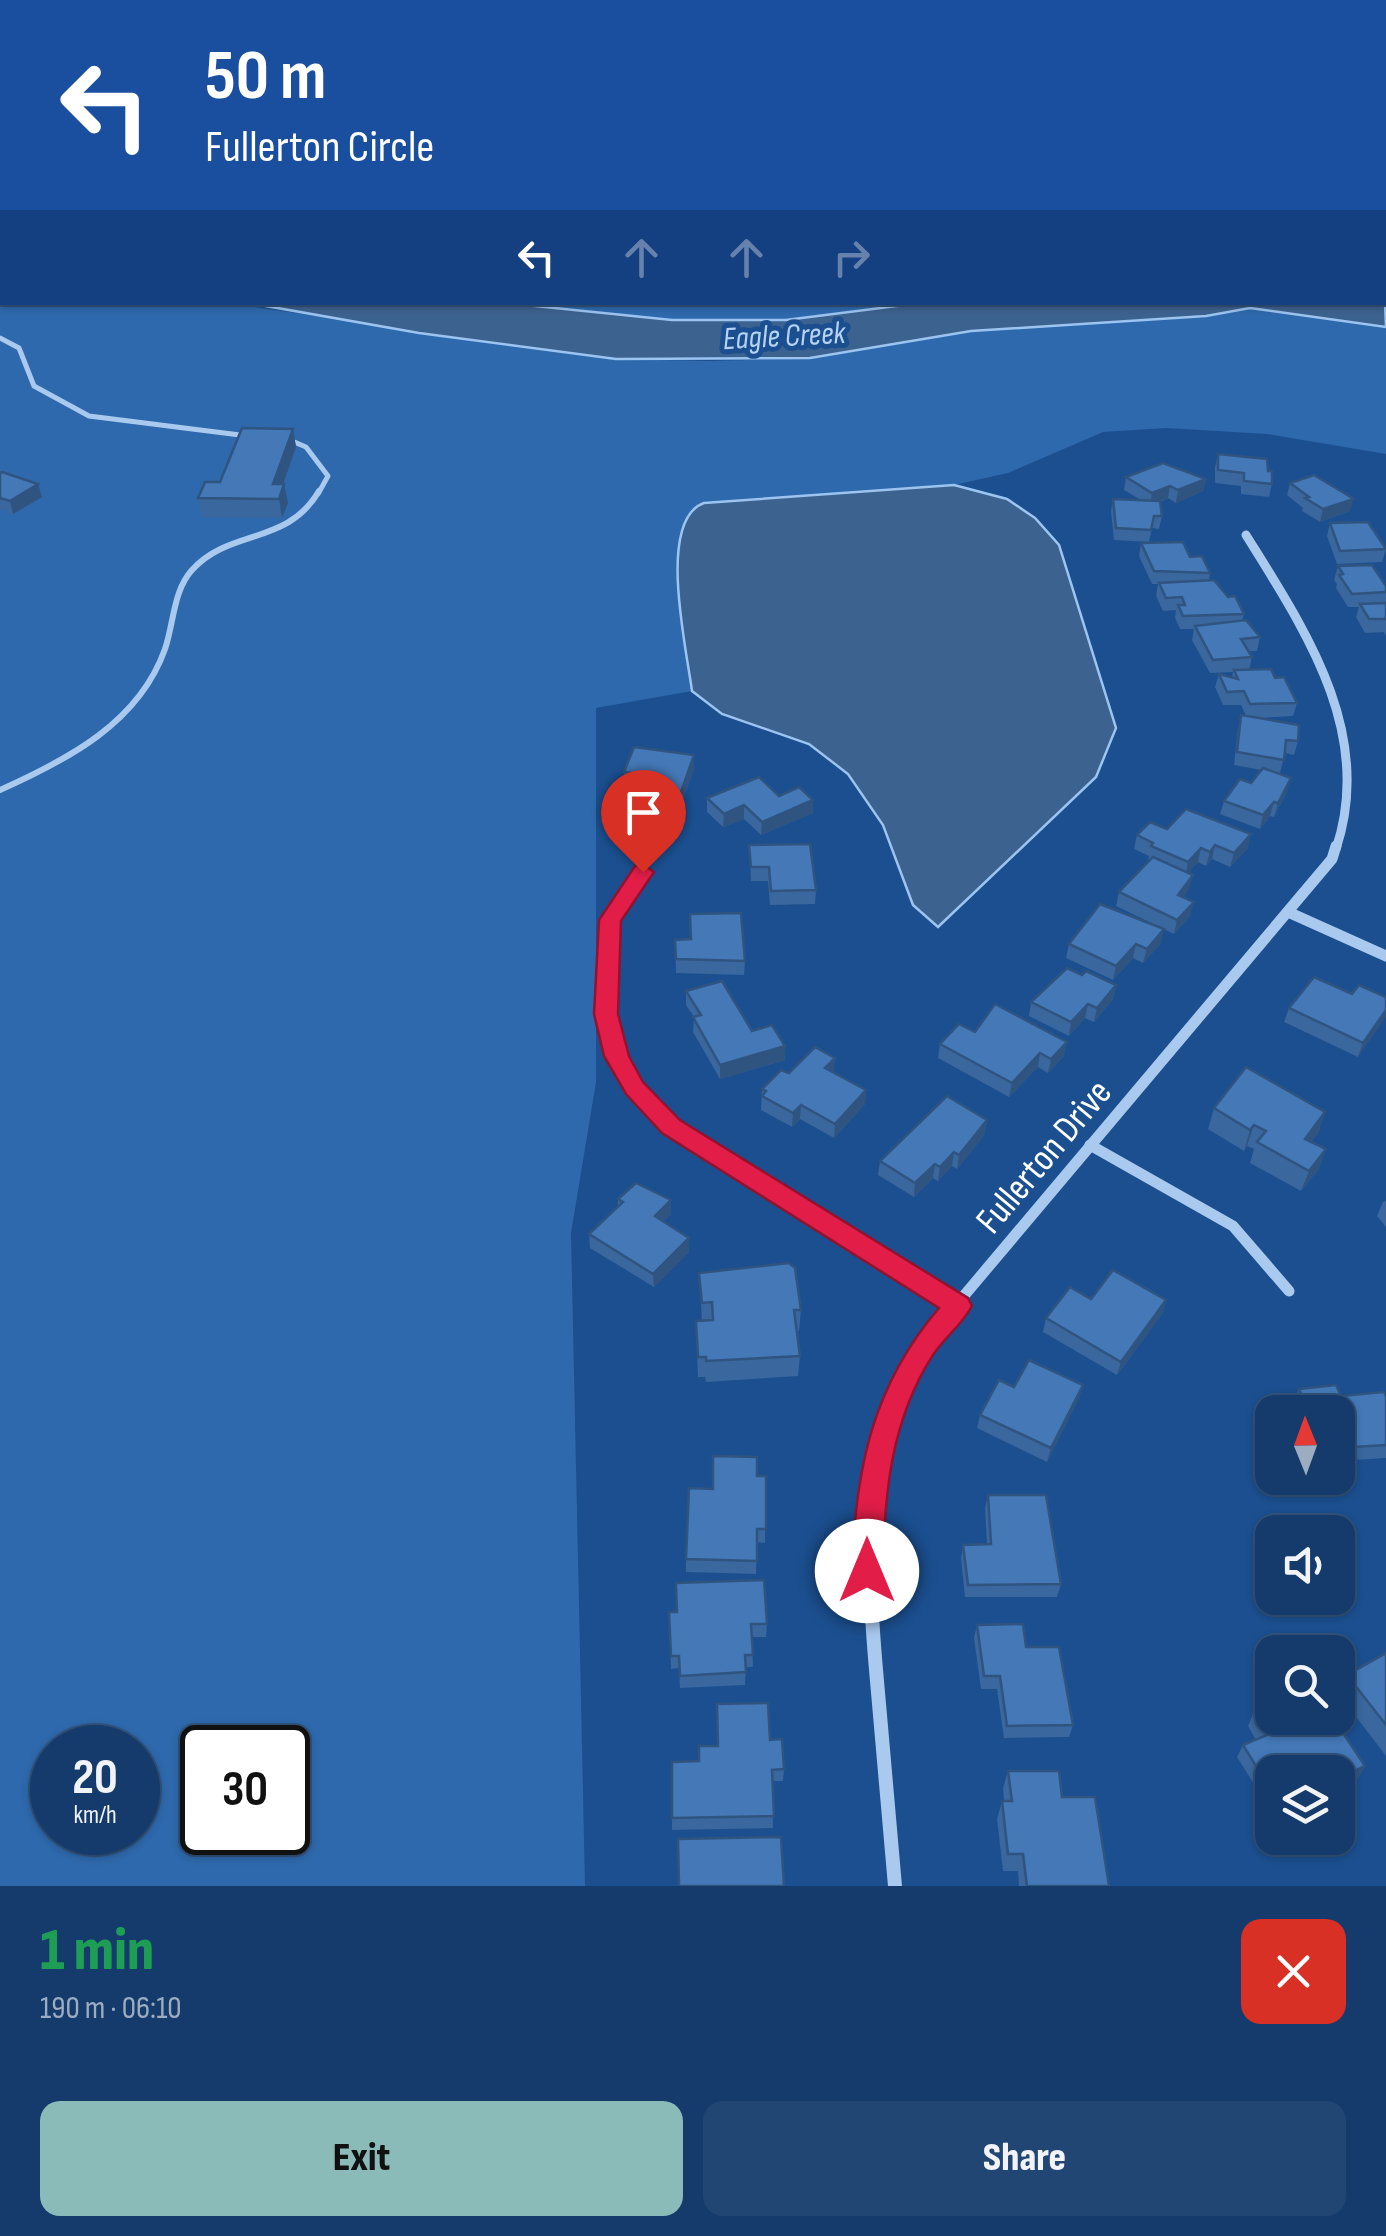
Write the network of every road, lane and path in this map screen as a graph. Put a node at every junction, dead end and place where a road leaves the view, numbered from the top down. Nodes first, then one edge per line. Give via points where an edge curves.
1 (0, 338) edge
2 (263, 437) edge
3 (279, 438) edge
4 (1246, 536) dead end
5 (1352, 708) dead end
6 (0, 790) edge
7 (1362, 800) dead end
8 (643, 872) dead end
9 (1288, 912) junction
10 (1386, 956) edge
11 (1090, 1146) junction
12 (1289, 1291) dead end
13 (958, 1306) junction
14 (895, 1886) edge

1 - 2 lane via 20,348 34,386 89,416
3 - 6 lane via 296,440 328,476 299,520 240,539 199,562 172,603 169,637 149,685 108,730 69,758
4 - 5 street
7 - 9 street, Fullerton Drive via 1337,852
8 - 13 street via 610,920 606,1014 616,1056 634,1088 671,1126
9 - 10 street
9 - 11 street, Fullerton Drive
11 - 12 street via 1234,1226
11 - 13 street, Fullerton Drive
13 - 14 street, Fullerton Drive via 904,1380 869,1495 867,1571

